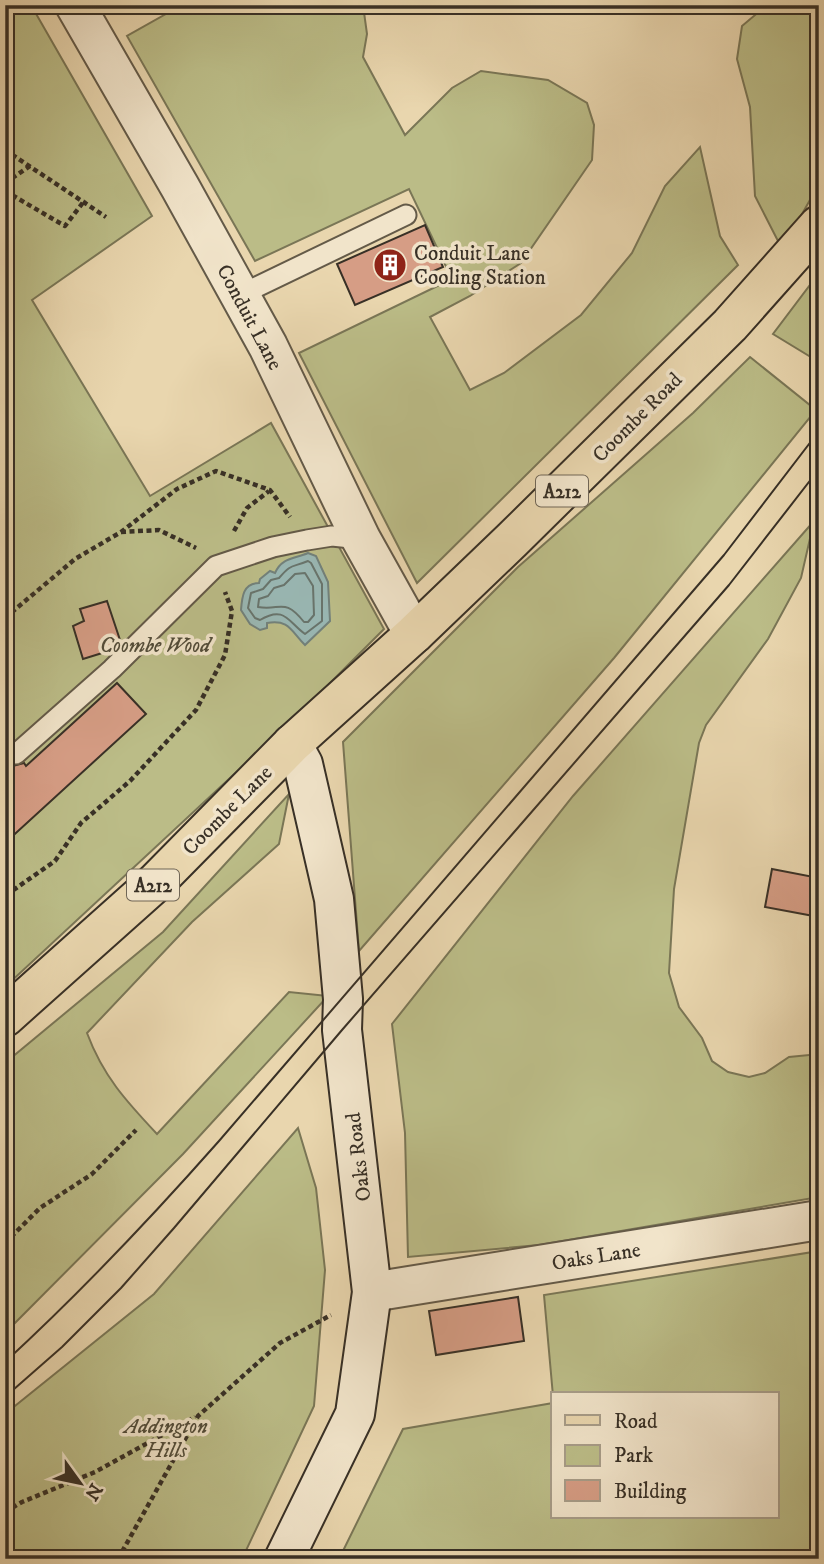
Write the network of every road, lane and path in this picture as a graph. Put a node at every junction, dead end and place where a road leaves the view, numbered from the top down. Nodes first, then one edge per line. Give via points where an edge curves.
1 (75, 5) edge
2 (5, 150) edge
3 (30, 166) junction
4 (5, 183) edge
5 (5, 191) edge
6 (85, 201) junction
7 (406, 215) dead end
8 (106, 217) dead end
9 (819, 225) edge
10 (240, 295) junction
11 (270, 490) junction
12 (121, 533) junction
13 (361, 539) junction
14 (307, 540) junction
15 (216, 566) junction
16 (5, 618) edge
17 (414, 634) junction
18 (292, 744) junction
19 (16, 754) dead end
20 (5, 892) edge
21 (5, 1017) edge
22 (136, 1130) dead end
23 (819, 1220) edge
24 (5, 1242) edge
25 (372, 1292) junction
26 (198, 1416) junction
27 (5, 1512) edge
28 (118, 1559) edge
29 (284, 1559) edge

1 - 10 street, Conduit Lane
2 - 3 path
3 - 4 path
3 - 6 path
5 - 6 path via 65,226
6 - 8 path
7 - 10 lane
9 - 17 main road, Coombe Road / A212 via 730,325
10 - 13 street, Conduit Lane
11 - 12 path via 216,471 177,489
11 - 14 path
11 - 15 path via 247,509
12 - 15 path via 159,530 198,549
12 - 16 path via 75,559
13 - 14 lane via 332,536
13 - 17 street, Conduit Lane
14 - 15 lane
15 - 19 lane via 112,670
15 - 20 path via 232,611 225,655 196,710 130,781 81,823 55,861
17 - 18 main road, Coombe Road / A212
18 - 21 main road, Coombe Lane / A212 via 155,883
18 - 25 street, Oaks Road via 303,764 334,899 342,1030
22 - 24 path via 92,1174 40,1208
23 - 25 street, Oaks Lane
25 - 26 path via 280,1343
25 - 29 street, Oaks Road via 355,1414
26 - 27 path via 95,1472
26 - 28 path

